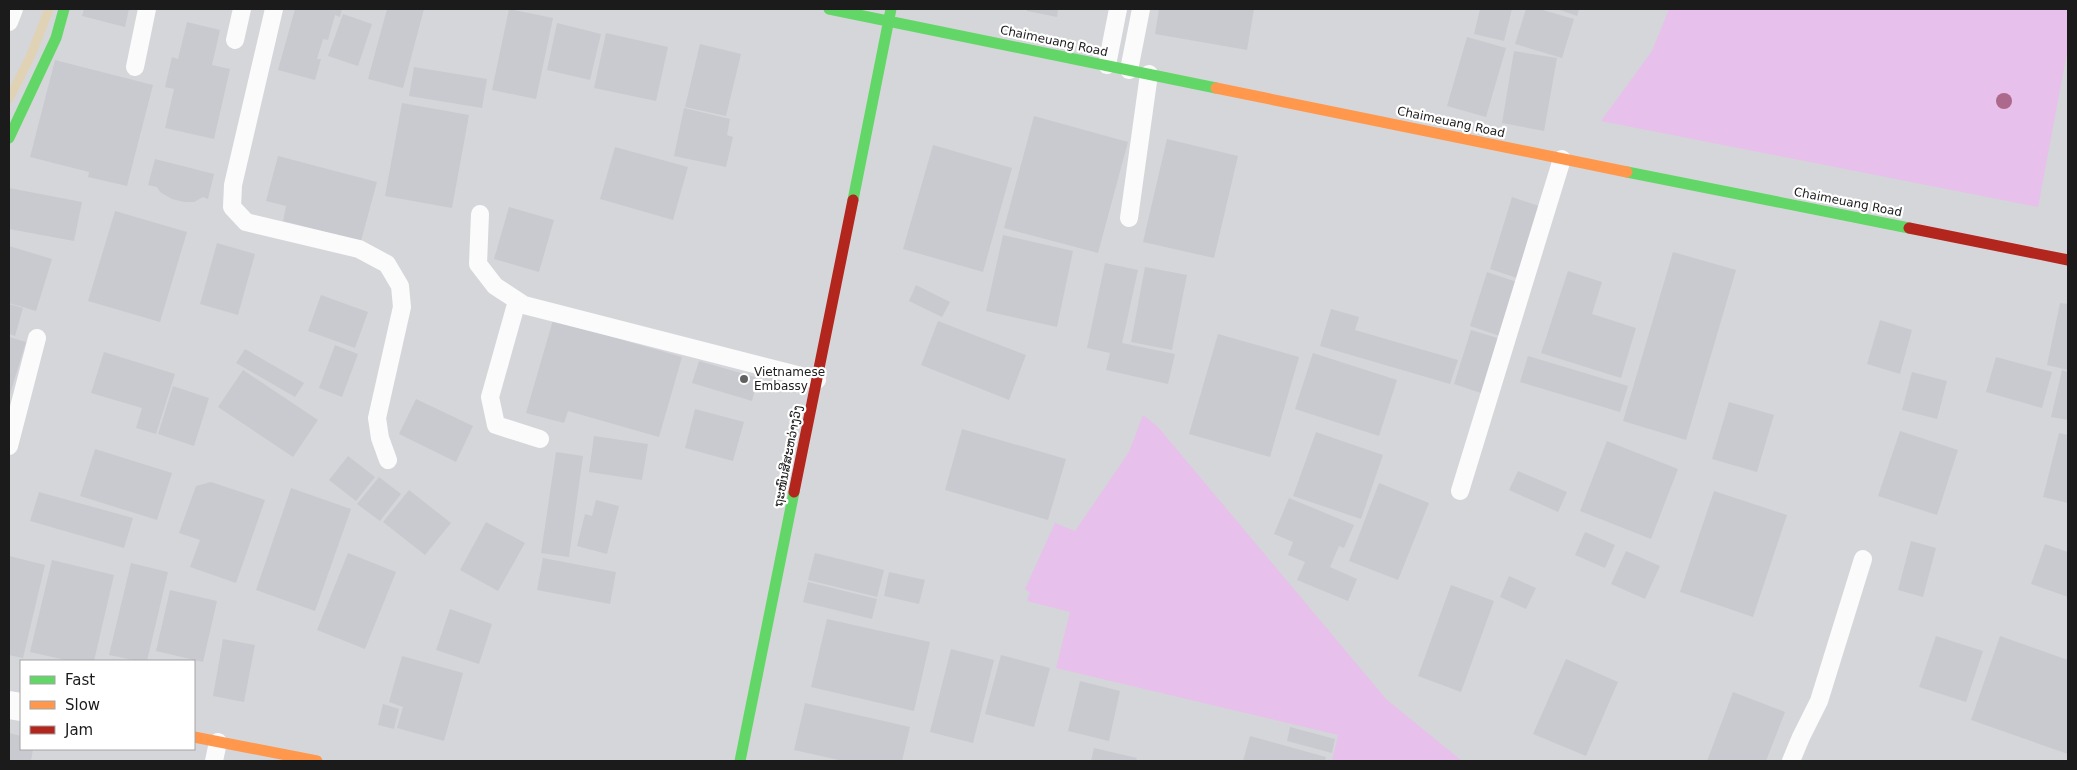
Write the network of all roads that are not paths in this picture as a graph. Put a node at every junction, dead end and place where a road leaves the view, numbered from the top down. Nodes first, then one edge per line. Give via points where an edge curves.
1 (14, 9) edge
2 (64, 9) edge
3 (148, 9) edge
4 (242, 9) edge
5 (274, 9) edge
6 (829, 9) edge
7 (891, 9) edge
8 (1118, 9) edge
9 (1141, 9) edge
10 (889, 21) junction
11 (9, 22) edge
12 (235, 40) dead end
13 (1107, 66) junction
14 (135, 67) dead end
15 (1129, 70) junction
16 (1150, 74) junction
17 (9, 138) edge
18 (1562, 159) junction
19 (480, 214) dead end
20 (1129, 218) dead end
21 (2068, 260) edge
22 (517, 301) junction
23 (37, 338) dead end
24 (817, 380) junction
25 (540, 439) dead end
26 (9, 446) edge
27 (388, 460) dead end
28 (1460, 491) dead end
29 (1863, 559) dead end
30 (195, 737) edge
31 (218, 742) junction
32 (214, 761) edge
33 (317, 761) edge
34 (740, 761) edge
35 (1791, 761) edge

1 - 11 lane
2 - 17 street via 56,38
3 - 14 lane
4 - 12 lane
5 - 27 lane via 233,185 232,207 246,222 359,249 386,264 400,286 402,307 377,418
6 - 10 street, Chaimeuang Road
7 - 10 street, ຖະໜົນສີສະຫວ່າງວົງ
8 - 13 lane
9 - 15 lane
10 - 13 street, Chaimeuang Road
10 - 24 street, ຖະໜົນສີສະຫວ່າງວົງ
13 - 15 street, Chaimeuang Road
15 - 16 street, Chaimeuang Road
16 - 18 street, Chaimeuang Road
16 - 20 lane
18 - 21 street, Chaimeuang Road
18 - 28 lane
19 - 22 lane via 478,264 495,286
22 - 24 lane
22 - 25 lane via 490,398 496,425
23 - 26 lane
24 - 34 street, ຖະໜົນສີສະຫວ່າງວົງ
29 - 35 lane via 1819,701
30 - 31 street
31 - 32 lane
31 - 33 street

